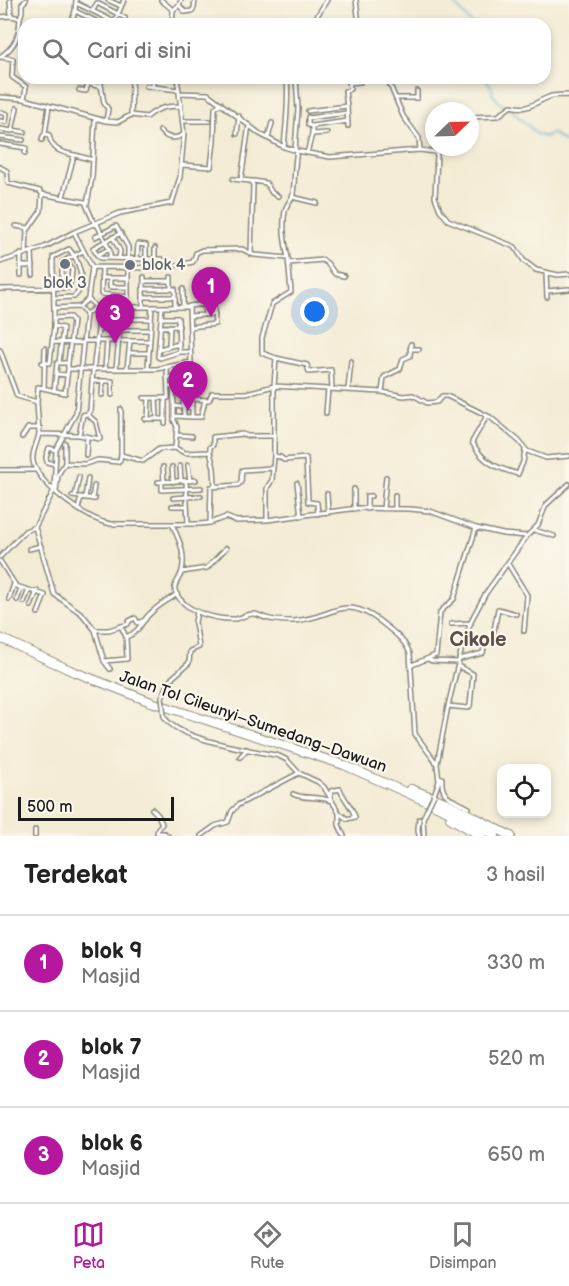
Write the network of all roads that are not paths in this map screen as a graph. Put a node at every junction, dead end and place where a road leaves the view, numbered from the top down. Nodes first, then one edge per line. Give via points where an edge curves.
1 (10, 0) edge
2 (26, 0) edge
3 (90, 0) edge
4 (108, 0) edge
5 (124, 0) edge
6 (161, 0) edge
7 (181, 0) edge
8 (195, 0) edge
9 (327, 0) edge
10 (356, 0) edge
11 (77, 2) edge
12 (98, 2) edge
13 (179, 5) junction
14 (121, 6) junction
15 (86, 7) junction
16 (93, 10) junction
17 (173, 10) junction
18 (75, 11) junction
19 (118, 14) junction
20 (11, 16) junction
21 (0, 17) edge
22 (20, 18) joint
23 (72, 18) edge
24 (90, 18) edge
25 (106, 18) edge
26 (116, 18) edge
27 (125, 18) dead end
28 (172, 18) edge
29 (316, 18) edge
30 (358, 18) edge
31 (18, 36) edge
32 (0, 57) edge
33 (18, 81) edge
34 (22, 84) edge
35 (88, 84) joint
36 (100, 84) edge
37 (132, 84) edge
38 (178, 84) edge
39 (287, 84) edge
40 (296, 84) edge
41 (349, 84) edge
42 (390, 84) edge
43 (146, 86) dead end
44 (101, 87) junction
45 (153, 87) joint
46 (79, 90) dead end
47 (179, 91) junction
48 (417, 91) dead end
49 (102, 93) junction
50 (107, 93) dead end
51 (569, 95) edge
52 (0, 97) edge
53 (396, 98) junction
54 (24, 99) junction
55 (221, 102) junction
56 (49, 106) junction
57 (181, 106) junction
58 (347, 106) junction
59 (17, 108) dead end
60 (0, 112) edge
61 (347, 113) junction
62 (131, 115) junction
63 (292, 115) dead end
64 (297, 116) junction
65 (239, 117) junction
66 (479, 117) edge
67 (308, 118) junction
68 (94, 119) junction
69 (0, 121) edge
70 (106, 121) junction
71 (184, 121) junction
72 (210, 121) dead end
73 (272, 123) dead end
74 (249, 125) junction
75 (312, 126) junction
76 (0, 129) edge
77 (11, 131) junction
78 (160, 131) dead end
79 (25, 132) dead end
80 (327, 132) dead end
81 (45, 134) junction
82 (184, 134) junction
83 (237, 134) dead end
84 (312, 134) junction
85 (0, 137) edge
86 (9, 138) junction
87 (268, 138) junction
88 (23, 140) dead end
89 (42, 140) dead end
90 (0, 144) edge
91 (8, 146) junction
92 (284, 147) junction
93 (420, 150) junction
94 (296, 151) junction
95 (425, 151) edge
96 (25, 153) dead end
97 (307, 153) junction
98 (74, 155) junction
99 (437, 156) edge
100 (93, 160) junction
101 (182, 165) junction
102 (0, 167) edge
103 (233, 179) dead end
104 (241, 180) junction
105 (251, 181) junction
106 (42, 194) junction
107 (278, 196) dead end
108 (63, 197) junction
109 (292, 197) junction
110 (317, 203) dead end
111 (87, 204) junction
112 (96, 224) junction
113 (16, 226) dead end
114 (28, 228) junction
115 (74, 232) junction
116 (121, 233) junction
117 (101, 234) junction
118 (95, 237) dead end
119 (113, 237) junction
120 (105, 241) junction
121 (93, 248) junction
122 (155, 248) dead end
123 (109, 249) junction
124 (32, 251) junction
125 (84, 252) junction
126 (26, 253) junction
127 (21, 254) junction
128 (251, 254) junction
129 (97, 255) junction
130 (75, 256) junction
131 (110, 258) junction
132 (119, 258) junction
133 (128, 258) junction
134 (136, 258) junction
135 (146, 259) junction
136 (155, 259) junction
137 (162, 259) dead end
138 (67, 260) junction
139 (289, 261) junction
140 (0, 262) edge
141 (21, 266) junction
142 (33, 266) junction
143 (92, 267) junction
144 (102, 268) junction
145 (128, 268) junction
146 (146, 268) junction
147 (546, 272) junction
148 (569, 274) edge
149 (21, 275) dead end
150 (33, 275) dead end
151 (212, 276) dead end
152 (344, 276) dead end
153 (80, 278) junction
154 (101, 278) junction
155 (110, 278) junction
156 (128, 278) junction
157 (62, 279) junction
158 (71, 279) junction
159 (53, 280) junction
160 (213, 284) junction
161 (118, 287) junction
162 (128, 287) junction
163 (53, 288) junction
164 (70, 288) junction
165 (0, 289) edge
166 (144, 289) junction
167 (171, 289) junction
168 (183, 289) dead end
169 (569, 289) edge
170 (546, 291) junction
171 (118, 296) junction
172 (128, 297) junction
173 (143, 297) junction
174 (175, 297) junction
175 (547, 297) dead end
176 (54, 298) junction
177 (69, 298) junction
178 (88, 299) junction
179 (214, 303) junction
180 (204, 304) junction
181 (79, 307) junction
182 (96, 307) junction
183 (122, 307) junction
184 (143, 307) junction
185 (152, 307) junction
186 (162, 307) junction
187 (175, 307) junction
188 (183, 307) junction
189 (189, 307) junction
190 (54, 308) junction
191 (128, 308) junction
192 (86, 314) junction
193 (215, 314) junction
194 (205, 315) junction
195 (189, 316) junction
196 (55, 318) junction
197 (162, 318) junction
198 (121, 319) junction
199 (151, 319) junction
200 (54, 326) junction
201 (170, 326) junction
202 (179, 326) junction
203 (161, 327) junction
204 (190, 327) junction
205 (98, 330) junction
206 (120, 330) junction
207 (151, 330) junction
208 (150, 340) junction
209 (160, 340) junction
210 (62, 341) junction
211 (96, 341) junction
212 (107, 341) junction
213 (119, 341) junction
214 (130, 341) junction
215 (53, 342) junction
216 (70, 342) junction
217 (83, 342) junction
218 (179, 344) junction
219 (411, 344) dead end
220 (170, 346) junction
221 (45, 348) dead end
222 (159, 349) junction
223 (410, 349) junction
224 (419, 349) dead end
225 (0, 350) edge
226 (149, 352) junction
227 (179, 352) junction
228 (190, 352) junction
229 (129, 353) junction
230 (276, 358) junction
231 (351, 361) dead end
232 (191, 362) junction
233 (46, 363) junction
234 (58, 363) junction
235 (68, 363) junction
236 (167, 367) junction
237 (68, 369) junction
238 (116, 369) junction
239 (127, 369) junction
240 (148, 369) junction
241 (80, 370) junction
242 (93, 370) junction
243 (105, 370) junction
244 (56, 374) junction
245 (68, 375) junction
246 (168, 378) junction
247 (92, 381) junction
248 (103, 381) junction
249 (173, 386) junction
250 (183, 386) junction
251 (168, 387) junction
252 (274, 387) junction
253 (44, 388) junction
254 (330, 389) junction
255 (348, 390) junction
256 (54, 391) junction
257 (382, 392) junction
258 (112, 394) dead end
259 (102, 395) dead end
260 (156, 398) junction
261 (167, 398) junction
262 (174, 398) junction
263 (192, 399) junction
264 (205, 400) junction
265 (38, 402) junction
266 (174, 406) junction
267 (183, 407) junction
268 (192, 408) junction
269 (121, 409) dead end
270 (326, 413) dead end
271 (87, 414) junction
272 (174, 416) junction
273 (184, 416) junction
274 (487, 416) junction
275 (192, 417) junction
276 (157, 419) junction
277 (40, 428) junction
278 (39, 434) junction
279 (79, 435) junction
280 (177, 435) junction
281 (63, 436) junction
282 (192, 436) dead end
283 (274, 436) junction
284 (22, 437) dead end
285 (87, 437) junction
286 (65, 443) dead end
287 (175, 448) junction
288 (56, 450) junction
289 (525, 450) junction
290 (210, 452) junction
291 (86, 455) dead end
292 (121, 455) junction
293 (274, 456) junction
294 (569, 456) edge
295 (65, 463) junction
296 (55, 464) junction
297 (188, 465) dead end
298 (180, 466) dead end
299 (172, 467) dead end
300 (163, 468) dead end
301 (273, 468) junction
302 (0, 470) edge
303 (37, 470) junction
304 (79, 477) dead end
305 (386, 477) dead end
306 (88, 478) dead end
307 (196, 480) dead end
308 (181, 481) junction
309 (188, 481) junction
310 (161, 482) junction
311 (173, 482) junction
312 (297, 483) dead end
313 (569, 483) edge
314 (94, 486) dead end
315 (215, 486) junction
316 (201, 488) dead end
317 (186, 489) junction
318 (354, 489) dead end
319 (55, 491) junction
320 (327, 494) dead end
321 (395, 495) dead end
322 (201, 496) dead end
323 (371, 496) dead end
324 (83, 497) junction
325 (173, 498) dead end
326 (187, 498) junction
327 (305, 504) dead end
328 (300, 505) junction
329 (172, 506) dead end
330 (187, 506) junction
331 (78, 509) junction
332 (354, 509) junction
333 (367, 509) junction
334 (383, 509) junction
335 (395, 509) junction
336 (328, 513) junction
337 (318, 514) junction
338 (301, 516) junction
339 (267, 520) junction
340 (188, 523) junction
341 (210, 523) junction
342 (172, 524) junction
343 (35, 527) junction
344 (476, 528) junction
345 (534, 530) junction
346 (527, 536) junction
347 (554, 536) dead end
348 (41, 546) junction
349 (226, 548) dead end
350 (29, 549) dead end
351 (0, 559) edge
352 (508, 564) junction
353 (182, 572) junction
354 (14, 584) junction
355 (21, 588) junction
356 (29, 590) junction
357 (37, 591) junction
358 (180, 597) junction
359 (9, 599) dead end
360 (17, 600) dead end
361 (24, 602) dead end
362 (31, 606) dead end
363 (197, 612) junction
364 (38, 613) dead end
365 (516, 614) dead end
366 (141, 615) dead end
367 (145, 620) junction
368 (471, 623) junction
369 (451, 624) dead end
370 (121, 627) junction
371 (95, 630) junction
372 (524, 631) dead end
373 (126, 637) junction
374 (0, 640) edge
375 (428, 659) junction
376 (104, 661) junction
377 (459, 662) junction
378 (411, 666) junction
379 (110, 669) dead end
380 (448, 706) junction
381 (247, 749) junction
382 (240, 757) dead end
383 (437, 764) junction
384 (299, 773) junction
385 (367, 775) junction
386 (439, 777) junction
387 (293, 794) dead end
388 (330, 800) junction
389 (426, 804) junction
390 (469, 808) dead end
391 (152, 809) dead end
392 (339, 813) junction
393 (35, 830) dead end
394 (35, 836) edge
395 (168, 836) edge
396 (201, 836) edge
397 (344, 836) edge
398 (422, 836) edge
399 (482, 836) edge
400 (488, 836) edge
401 (495, 836) edge
402 (511, 836) edge

1 - 20 street
2 - 22 street
3 - 15 street
4 - 14 street
5 - 14 street
6 - 17 street
7 - 13 street
8 - 13 street via 192,11 185,12
9 - 29 street
10 - 30 street
11 - 15 street
11 - 18 street
12 - 16 street
12 - 19 street
13 - 17 street
14 - 19 street
15 - 16 street
16 - 25 street
17 - 28 street
18 - 23 street
18 - 24 street
19 - 26 street
19 - 27 street
20 - 21 street
20 - 22 street
31 - 32 street
32 - 33 street via 13,59 12,77
34 - 54 street via 26,87
35 - 44 street
35 - 46 street via 86,91
36 - 44 street
37 - 62 street
38 - 47 street
39 - 92 street
40 - 64 street
41 - 58 street via 350,89 345,91
42 - 53 street
43 - 45 street
44 - 49 street
45 - 47 street
47 - 55 street via 208,94
47 - 57 street
48 - 53 street via 417,98
49 - 50 street
49 - 70 street via 108,109
51 - 66 street via 556,94 524,108 511,106 498,116
52 - 54 street
53 - 93 street via 419,138
54 - 56 street
55 - 65 street
55 - 101 street via 215,108 211,167
56 - 68 street
56 - 81 street
57 - 62 street via 158,108 147,117
57 - 71 street
58 - 61 street
58 - 67 street via 308,109
59 - 77 street
60 - 69 street via 7,114 6,122
61 - 67 street
61 - 75 street via 348,123
62 - 70 street via 118,122
63 - 64 street
64 - 94 street
65 - 74 street
65 - 83 street
67 - 75 street via 308,125
68 - 70 street
68 - 100 street
71 - 72 street
71 - 82 street
73 - 87 street
74 - 87 street
74 - 104 street
75 - 84 street
76 - 77 street
77 - 79 street
77 - 86 street
78 - 82 street via 172,138
80 - 84 street
81 - 89 street
81 - 98 street via 57,150
82 - 101 street
84 - 97 street
85 - 86 street
86 - 88 street
86 - 91 street
87 - 92 street
90 - 91 street
91 - 96 street via 26,148
92 - 94 street
93 - 95 street
93 - 97 street via 330,157
94 - 97 street
94 - 109 street
98 - 100 street
98 - 108 street
99 - 147 street via 435,197 446,218 515,247 524,261
100 - 111 street
101 - 112 street via 172,203 120,213
102 - 106 street via 7,171 8,183 33,187
103 - 104 street
104 - 105 street
105 - 107 street via 266,183 272,194
105 - 128 street
106 - 108 street
106 - 114 street via 41,211
108 - 111 street
109 - 110 street
109 - 139 street via 284,213
111 - 112 street
112 - 115 street
112 - 117 street
113 - 114 street
114 - 126 street
115 - 124 street
115 - 125 street
116 - 117 street via 115,226
116 - 119 street
116 - 133 street
117 - 118 street
117 - 120 street
119 - 120 street
119 - 132 street
120 - 121 street
120 - 123 street
121 - 125 street
121 - 129 street
122 - 136 street
123 - 129 street
123 - 131 street
124 - 126 street
124 - 142 street
125 - 130 street
125 - 143 street
126 - 127 street
127 - 140 street
127 - 141 street
128 - 139 street
128 - 146 street via 242,249 198,250 193,262
129 - 131 street
130 - 138 street
130 - 153 street
130 - 159 street via 69,249 53,257
131 - 132 street
132 - 133 street
133 - 134 street
133 - 145 street
134 - 135 street
134 - 135 street via 139,244 146,245
135 - 136 street
135 - 146 street
136 - 137 street
138 - 157 street via 62,264
138 - 158 street
139 - 152 street via 322,260 335,274
139 - 230 street via 291,292 272,304 262,338 262,353
141 - 142 street
141 - 149 street
142 - 150 street
143 - 144 street
143 - 178 street
144 - 145 street
144 - 154 street
145 - 146 street
145 - 156 street
147 - 148 street
147 - 170 street
151 - 160 street
153 - 158 street
153 - 177 street via 78,293
154 - 155 street
154 - 171 street via 101,294
155 - 156 street
155 - 161 street via 110,287
156 - 162 street
157 - 158 street
157 - 159 street
158 - 164 street
159 - 163 street
160 - 179 street
160 - 180 street via 203,285
161 - 162 street
161 - 171 street
162 - 172 street
163 - 164 street
163 - 165 street
163 - 176 street
164 - 177 street
166 - 167 street
166 - 167 street via 144,279 171,279
166 - 173 street
167 - 174 street via 175,289
168 - 188 street
169 - 170 street
170 - 175 street
171 - 172 street
172 - 191 street
173 - 174 street
173 - 184 street
174 - 187 street
176 - 177 street
176 - 190 street
178 - 181 street
178 - 182 street
179 - 180 street
179 - 193 street
180 - 189 street
180 - 194 street
181 - 190 street
181 - 192 street
182 - 183 street
182 - 192 street
183 - 191 street
183 - 198 street
184 - 185 street
184 - 191 street
185 - 186 street
185 - 199 street
186 - 187 street
186 - 197 street
187 - 188 street
188 - 189 street
189 - 195 street
190 - 196 street
192 - 217 street
193 - 194 street
193 - 204 street via 214,325
194 - 195 street
195 - 204 street
196 - 200 street
196 - 216 street via 73,319
197 - 202 street via 177,318
197 - 203 street
198 - 199 street
198 - 205 street via 101,319
198 - 206 street
199 - 207 street
200 - 210 street via 63,328
200 - 215 street
201 - 202 street
201 - 203 street
201 - 220 street
202 - 218 street
203 - 209 street
204 - 228 street
205 - 206 street
205 - 211 street
206 - 207 street
206 - 213 street
207 - 208 street
208 - 209 street
208 - 214 street
208 - 226 street
209 - 222 street
210 - 215 street
210 - 216 street
210 - 234 street
211 - 212 street
211 - 217 street
211 - 242 street
212 - 213 street
212 - 243 street
213 - 214 street
213 - 238 street
214 - 229 street
215 - 233 street
216 - 217 street
216 - 235 street
217 - 241 street
218 - 220 street
218 - 227 street
219 - 223 street
220 - 222 street
221 - 233 street
222 - 227 street via 160,358
223 - 224 street
223 - 257 street via 410,356 403,358 399,371 384,377
225 - 265 street via 17,396
226 - 229 street
226 - 240 street
227 - 228 street
228 - 232 street
229 - 239 street
230 - 252 street
230 - 254 street via 307,365 310,372 332,370
231 - 255 street
232 - 236 street
232 - 263 street
233 - 234 street
233 - 253 street
234 - 235 street
234 - 244 street
235 - 237 street
236 - 240 street
236 - 246 street
237 - 241 street
237 - 245 street
238 - 239 street
238 - 243 street
239 - 240 street
241 - 242 street
241 - 281 street via 76,413
242 - 243 street
242 - 247 street
244 - 245 street
244 - 256 street
245 - 256 street via 65,393
246 - 250 street via 182,375
246 - 251 street
247 - 248 street
247 - 271 street
248 - 258 street via 112,381
248 - 259 street
249 - 250 street
249 - 251 street
249 - 262 street
250 - 267 street
251 - 261 street
252 - 254 street
252 - 264 street via 246,393 212,393
252 - 283 street
253 - 256 street
253 - 265 street via 37,388
254 - 255 street
254 - 270 street
255 - 257 street
257 - 274 street via 413,395 427,403 447,396
260 - 261 street
260 - 276 street
260 - 276 street via 146,398 146,419
261 - 262 street
261 - 276 street via 165,421
262 - 266 street
263 - 264 street
263 - 268 street
264 - 275 street via 202,416
265 - 277 street
266 - 267 street
266 - 272 street
267 - 268 street
267 - 273 street
268 - 275 street
269 - 292 street
271 - 279 street via 83,415
271 - 285 street via 96,422 100,439
272 - 273 street
272 - 280 street
273 - 275 street
274 - 289 street
274 - 289 street via 472,442 488,462 518,474
277 - 278 street
277 - 284 street via 28,428
278 - 281 street
278 - 303 street via 33,458
279 - 281 street
279 - 285 street
280 - 282 street
280 - 287 street
281 - 288 street
283 - 290 street via 214,436
283 - 293 street
285 - 291 street
286 - 295 street
287 - 290 street via 185,453
287 - 292 street via 159,449 143,461
288 - 296 street
288 - 296 street via 49,448 46,457 47,462
289 - 294 street via 540,457
290 - 315 street
292 - 295 street via 119,461
293 - 301 street
293 - 337 street via 284,460 306,458 308,502 317,503
295 - 319 street
296 - 319 street
297 - 309 street
298 - 308 street
299 - 311 street
300 - 310 street
301 - 315 street via 242,470 238,485
301 - 339 street via 267,488
302 - 303 street
303 - 319 street
304 - 324 street via 74,496
305 - 334 street
306 - 324 street
307 - 309 street
308 - 309 street
308 - 311 street
309 - 317 street
310 - 311 street
310 - 317 street via 162,490
312 - 328 street
313 - 345 street via 546,505
314 - 324 street via 94,499
315 - 341 street via 211,487
316 - 317 street
317 - 326 street
318 - 332 street
319 - 331 street
319 - 343 street
320 - 336 street
321 - 335 street
322 - 326 street
323 - 333 street via 367,496
324 - 331 street
325 - 326 street
326 - 330 street
327 - 328 street
328 - 338 street
329 - 330 street
330 - 340 street
331 - 342 street via 108,523
332 - 333 street
332 - 336 street
333 - 334 street
334 - 335 street
335 - 344 street via 430,511
336 - 337 street
337 - 338 street
338 - 339 street
339 - 341 street via 236,521 226,517
340 - 341 street
340 - 342 street
342 - 353 street via 184,552
343 - 348 street
343 - 351 street via 25,531
344 - 346 street
344 - 375 street via 454,599 440,612 436,655
345 - 346 street
345 - 347 street
346 - 352 street
348 - 350 street
348 - 371 street via 54,594 82,614
349 - 353 street via 207,568
351 - 354 street
352 - 368 street via 486,592
352 - 372 street via 527,595
353 - 358 street via 175,585
354 - 355 street
354 - 359 street
355 - 356 street
355 - 360 street
356 - 357 street
356 - 361 street
357 - 362 street
357 - 364 street via 45,595
358 - 363 street
358 - 367 street
363 - 378 street via 225,619 255,614 292,621 354,607 377,618 394,633 409,650
363 - 381 street, bridge via 199,647 190,651 189,663 171,679 162,697 164,716 181,732
365 - 377 street via 498,610 492,641 486,641 483,654
366 - 367 street
367 - 370 street via 138,623 135,618
367 - 373 street
368 - 369 street
368 - 377 street
370 - 371 street
370 - 373 street
371 - 376 street
373 - 376 street via 128,658
374 - 385 highway, Jalan Tol Cileunyi–Sumedang–Dawuan via 151,702 303,750
374 - 389 highway, Jalan Tol Cileunyi–Sumedang–Dawuan via 149,705 326,762
375 - 377 street
375 - 378 street
376 - 379 street
377 - 380 street
377 - 380 street via 473,674 470,706
378 - 383 street via 415,734
380 - 383 street
381 - 382 street
381 - 384 street via 279,756
383 - 386 street
384 - 388 street via 318,782
384 - 396 street via 241,802 228,822
385 - 401 highway, Jalan Tol Cileunyi–Sumedang–Dawuan
385 - 402 highway via 437,799
386 - 390 street via 446,795
386 - 398 street, bridge via 439,786 421,818
387 - 388 street
388 - 392 street
388 - 392 street via 331,791 340,789 355,817 347,819
389 - 399 highway
389 - 400 highway, Jalan Tol Cileunyi–Sumedang–Dawuan
391 - 395 street via 162,824 157,833
392 - 397 street
393 - 394 street

